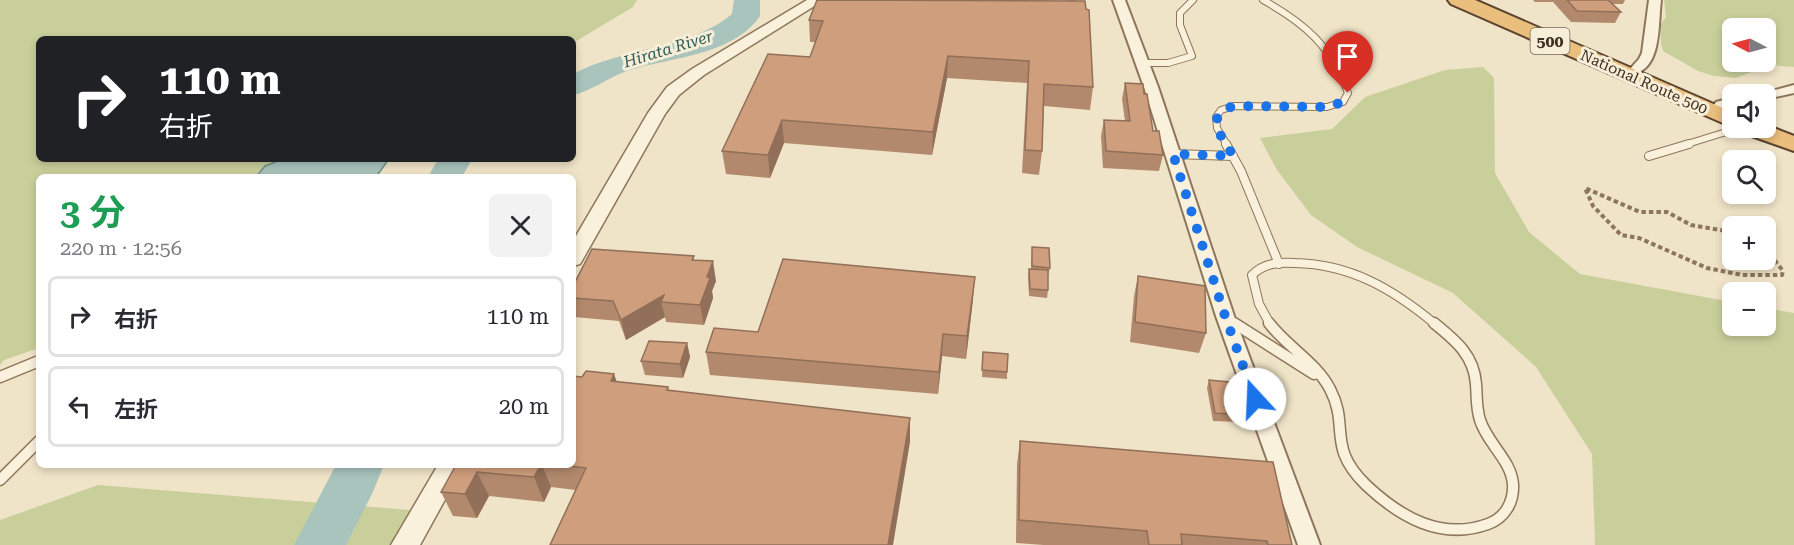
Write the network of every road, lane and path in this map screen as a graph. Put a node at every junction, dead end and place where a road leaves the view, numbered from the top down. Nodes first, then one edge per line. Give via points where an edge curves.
1 (817, 0) edge
2 (1119, 0) edge
3 (1193, 0) edge
4 (1263, 0) edge
5 (1458, 0) edge
6 (1479, 0) edge
7 (1655, 0) edge
8 (1142, 63) junction
9 (1636, 69) junction
10 (1794, 88) edge
11 (1776, 92) edge
12 (1722, 106) edge
13 (1722, 106) edge
14 (1776, 127) edge
15 (1722, 133) edge
16 (1794, 133) edge
17 (1776, 137) edge
18 (1794, 144) edge
19 (1173, 154) junction
20 (1233, 156) junction
21 (1649, 156) dead end
22 (1722, 231) edge
23 (576, 254) edge
24 (1776, 262) edge
25 (1279, 264) junction
26 (1225, 316) junction
27 (36, 363) edge
28 (0, 377) edge
29 (1325, 381) junction
30 (36, 444) edge
31 (449, 468) edge
32 (0, 480) edge
33 (405, 545) edge
34 (1309, 545) edge

1 - 23 street via 673,91
2 - 8 street
3 - 8 lane via 1180,13 1180,25 1192,56 1167,64
4 - 20 lane via 1299,20 1321,41 1348,93 1343,102 1327,107 1234,106 1221,110 1216,117 1217,128
5 - 12 highway, National Route 500 / 500
6 - 9 highway, National Route 500 / 500
7 - 9 street via 1646,61
8 - 19 street
9 - 13 highway, National Route 500 / 500
10 - 11 street
14 - 16 highway
15 - 21 lane
17 - 18 highway
19 - 20 lane
19 - 26 street
20 - 25 lane
22 - 24 path via 1691,225 1667,212 1640,212 1585,188 1593,206 1621,235 1639,238 1707,268 1742,275 1782,275
25 - 29 lane via 1263,266 1252,275 1260,304 1273,328
25 - 29 lane via 1328,265 1383,284 1467,354 1474,370 1476,407 1483,428 1512,475 1513,490 1502,517 1469,530 1450,531 1414,519 1368,487 1340,448 1335,401
26 - 29 lane
26 - 34 street
27 - 28 lane
30 - 32 lane
31 - 33 street

